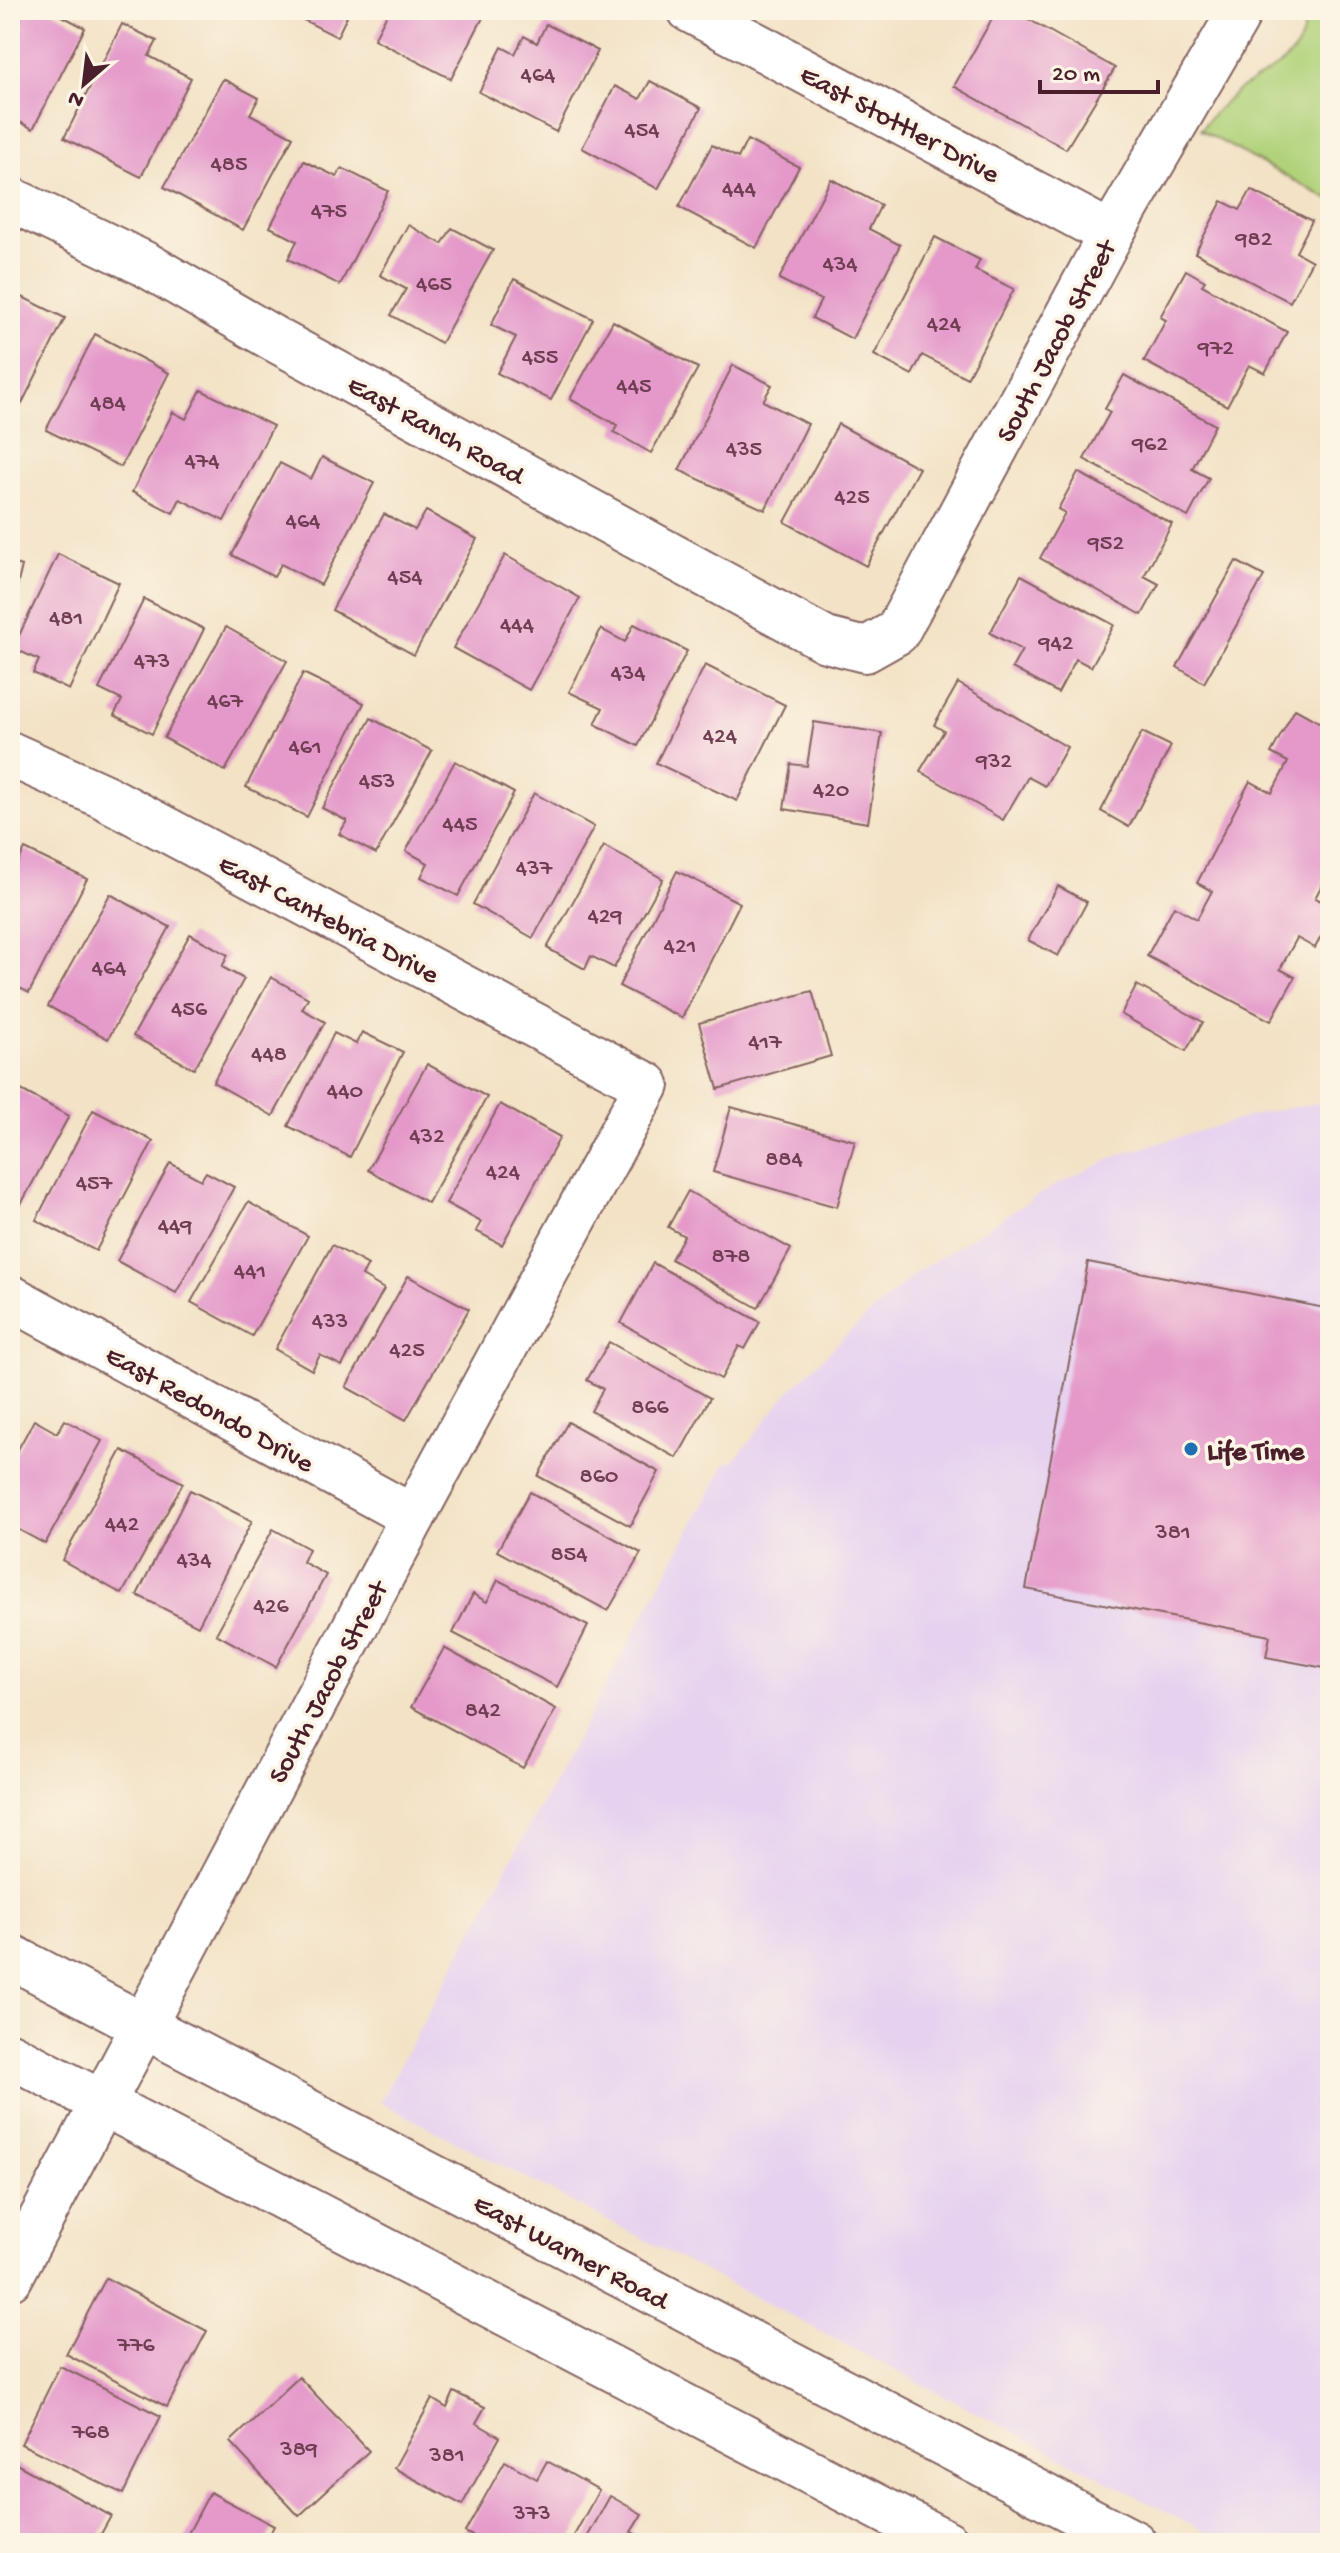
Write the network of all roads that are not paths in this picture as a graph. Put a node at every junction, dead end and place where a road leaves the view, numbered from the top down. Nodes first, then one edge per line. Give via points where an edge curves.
1 (690, 10) edge
2 (1236, 19) dead end
3 (10, 199) edge
4 (1111, 234) junction
5 (865, 650) joint
6 (10, 754) edge
7 (647, 1085) joint
8 (10, 1297) edge
9 (413, 1517) junction
10 (10, 1956) edge
11 (144, 2026) junction
12 (10, 2055) edge
13 (103, 2104) junction
14 (10, 2278) edge
15 (947, 2543) edge
16 (1134, 2543) edge

1 - 4 street, East Stottler Drive
2 - 4 street, South Jacob Street
3 - 5 street, East Ranch Road via 145,264 826,640
4 - 5 street, South Jacob Street via 897,632
6 - 7 street, East Cantebria Drive via 103,796
7 - 9 street, South Jacob Street
8 - 9 street, East Redondo Drive
9 - 11 street, South Jacob Street
10 - 11 street, East Warner Road
11 - 13 street, South Jacob Street
11 - 16 street, East Warner Road
12 - 13 street
13 - 14 street, South Jacob Street
13 - 15 street

